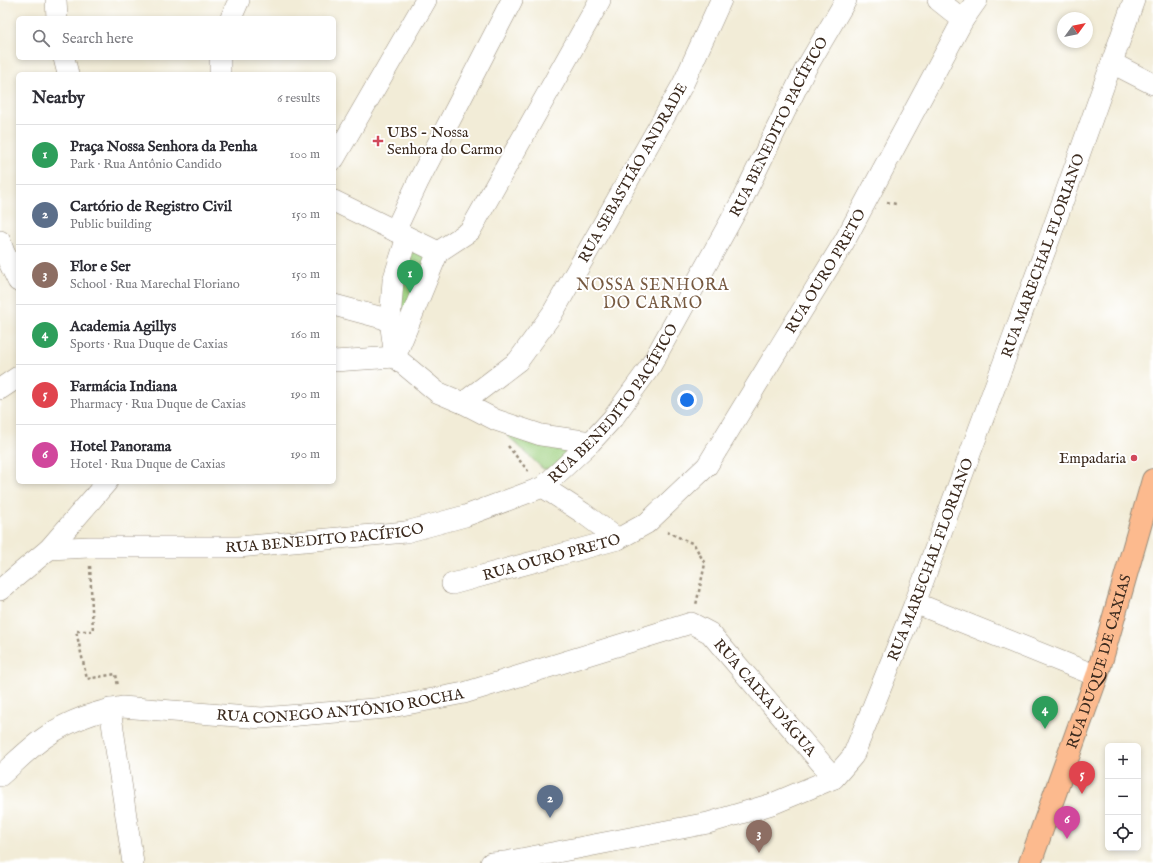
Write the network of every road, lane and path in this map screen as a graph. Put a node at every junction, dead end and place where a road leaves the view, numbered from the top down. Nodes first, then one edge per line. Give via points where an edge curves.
1 (56, 0) edge
2 (239, 0) edge
3 (426, 0) edge
4 (512, 0) edge
5 (600, 0) edge
6 (721, 0) edge
7 (846, 0) edge
8 (938, 0) edge
9 (977, 0) edge
10 (1134, 0) edge
11 (57, 16) edge
12 (232, 16) edge
13 (963, 20) junction
14 (64, 60) edge
15 (220, 60) edge
16 (1112, 63) junction
17 (68, 72) edge
18 (220, 72) edge
19 (1153, 84) edge
20 (336, 156) edge
21 (336, 202) edge
22 (401, 234) junction
23 (0, 241) edge
24 (438, 252) junction
25 (16, 277) edge
26 (336, 306) edge
27 (390, 320) junction
28 (395, 357) junction
29 (336, 361) edge
30 (16, 377) edge
31 (0, 388) edge
32 (463, 403) junction
33 (496, 420) junction
34 (591, 442) junction
35 (1153, 480) edge
36 (105, 484) edge
37 (543, 487) junction
38 (647, 523) junction
39 (618, 539) junction
40 (89, 548) junction
41 (49, 549) junction
42 (452, 584) dead end
43 (0, 590) edge
44 (915, 603) junction
45 (692, 623) junction
46 (1097, 676) junction
47 (116, 708) junction
48 (0, 776) edge
49 (834, 778) junction
50 (134, 863) edge
51 (501, 863) edge
52 (1030, 863) edge

1 - 11 street
2 - 12 street
3 - 20 street
4 - 22 street via 418,182
5 - 24 street via 470,231
6 - 32 street, RUA SEBASTIÃO ANDRADE via 683,84 552,314 518,361
7 - 34 street, RUA BENEDITO PACÍFICO via 805,70 741,202 650,367 613,418
8 - 13 street
9 - 13 street, RUA OURO PRETO
10 - 16 street, RUA MARECHAL FLORIANO
13 - 38 street, RUA OURO PRETO via 844,242 708,466
14 - 17 street
15 - 18 street
16 - 19 street
16 - 44 street, RUA MARECHAL FLORIANO
21 - 22 street
22 - 24 street
22 - 27 street
23 - 25 street
24 - 28 street
26 - 27 street
27 - 28 street
28 - 29 street
28 - 32 street via 437,392
30 - 31 street
32 - 33 street
33 - 34 street via 541,436
33 - 37 path via 508,446
34 - 37 street, RUA BENEDITO PACÍFICO
35 - 46 main road, RUA DUQUE DE CAXIAS
36 - 41 street
37 - 39 street
37 - 40 street, RUA BENEDITO PACÍFICO via 465,516 406,532 238,547
38 - 39 street, RUA OURO PRETO
38 - 45 path via 694,544 705,564
39 - 42 street, RUA OURO PRETO
40 - 41 street, RUA BENEDITO PACÍFICO
40 - 47 path via 93,631 76,631 87,679 116,674
41 - 43 street
44 - 46 street
44 - 49 street, RUA MARECHAL FLORIANO via 853,756
45 - 47 street, RUA CONEGO ANTÔNIO ROCHA via 464,693 386,708 262,718
45 - 49 street, RUA CAIXA D'ÁGUA via 710,633
46 - 52 main road, RUA DUQUE DE CAXIAS
47 - 48 street, RUA CONEGO ANTÔNIO ROCHA via 80,718 47,736
47 - 50 street
49 - 51 street, RUA MARECHAL FLORIANO via 772,804 708,823

